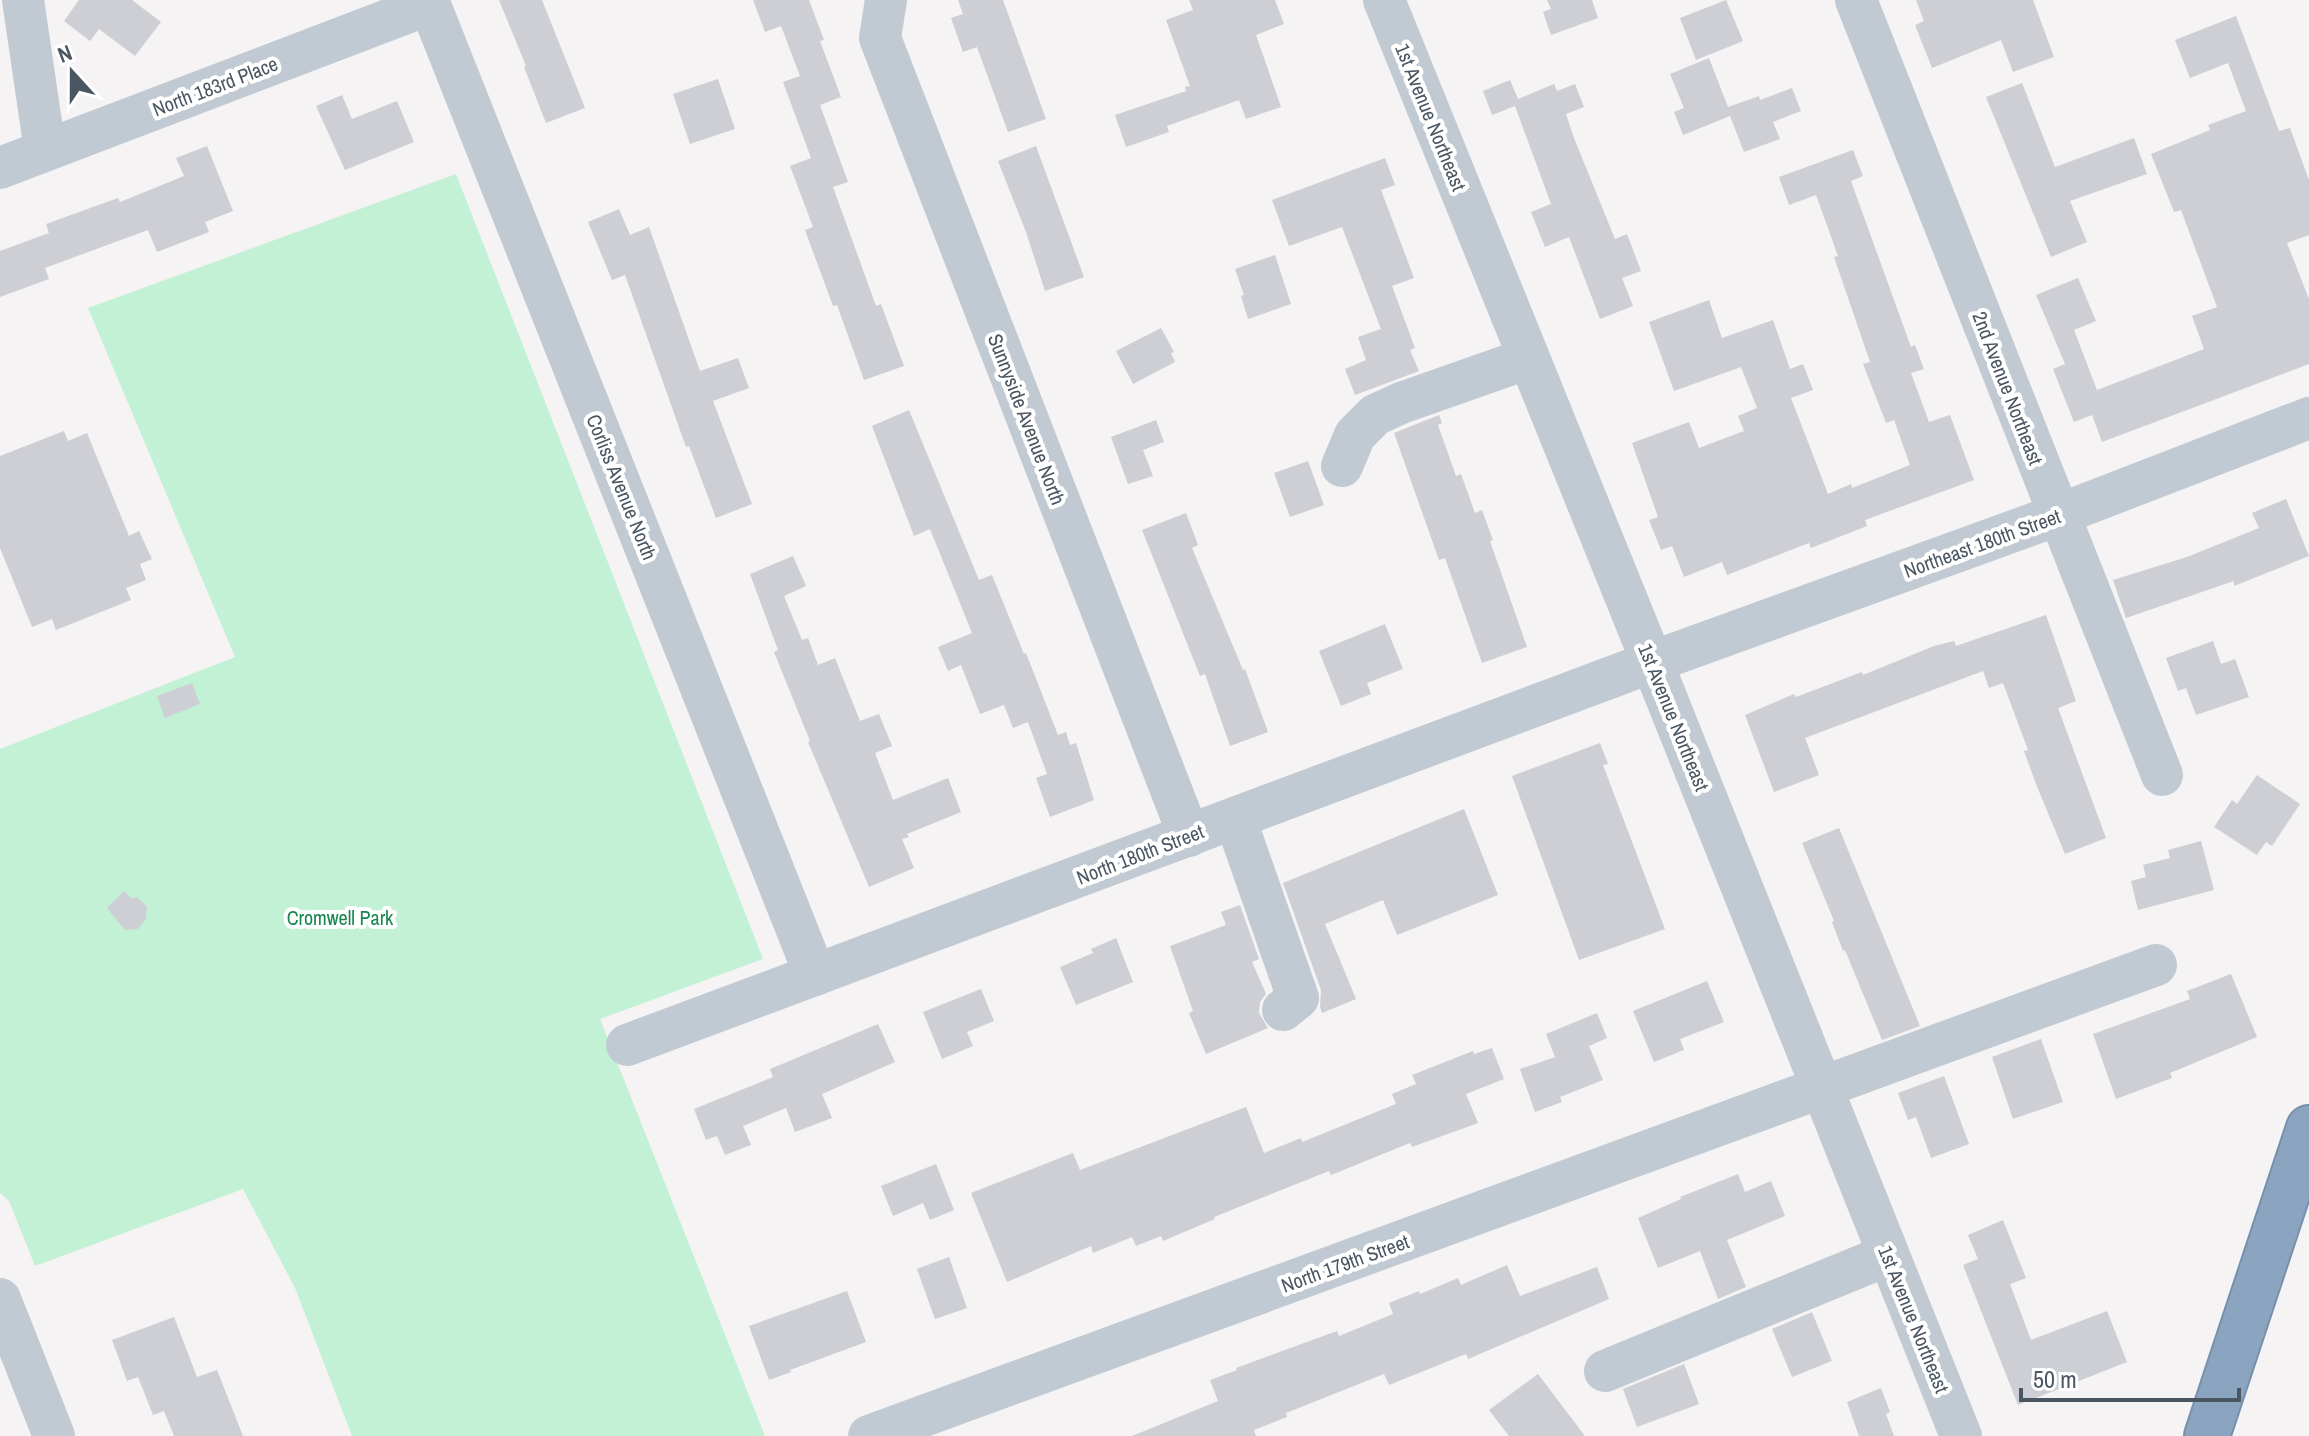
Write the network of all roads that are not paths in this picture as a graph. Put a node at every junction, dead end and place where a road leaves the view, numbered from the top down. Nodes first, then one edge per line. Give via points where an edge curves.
1 (23, 0) edge
2 (886, 0) edge
3 (1384, 0) edge
4 (1856, 0) edge
5 (429, 2) edge
6 (45, 150) junction
7 (0, 168) edge
8 (1529, 358) junction
9 (2309, 418) edge
10 (1342, 466) dead end
11 (2058, 515) junction
12 (1652, 662) junction
13 (2162, 775) dead end
14 (1235, 818) junction
15 (1189, 836) junction
16 (2156, 965) dead end
17 (815, 975) junction
18 (1283, 1010) dead end
19 (627, 1045) dead end
20 (1822, 1089) junction
21 (2309, 1128) edge
22 (1888, 1255) junction
23 (0, 1299) edge
24 (1605, 1371) dead end
25 (54, 1436) edge
26 (869, 1436) edge
27 (1961, 1436) edge
28 (2207, 1436) edge

1 - 6 street
2 - 15 street, Sunnyside Avenue North via 880,38
3 - 8 street, 1st Avenue Northeast
4 - 11 street, 2nd Avenue Northeast
5 - 6 street, North 183rd Place
5 - 17 street, Corliss Avenue North
6 - 7 street, North 183rd Place
8 - 10 street via 1375,415 1355,435
8 - 12 street, 1st Avenue Northeast
9 - 11 street, Northeast 180th Street
11 - 12 street, Northeast 180th Street
11 - 13 street, 2nd Avenue Northeast
12 - 14 street, North 180th Street
12 - 20 street, 1st Avenue Northeast
14 - 15 street, North 180th Street
14 - 18 street via 1298,998
15 - 17 street, North 180th Street
16 - 20 street, North 179th Street
17 - 19 street, North 180th Street
20 - 22 street, 1st Avenue Northeast
20 - 26 street, North 179th Street
21 - 28 highway
22 - 24 street
22 - 27 street, 1st Avenue Northeast
23 - 25 street

